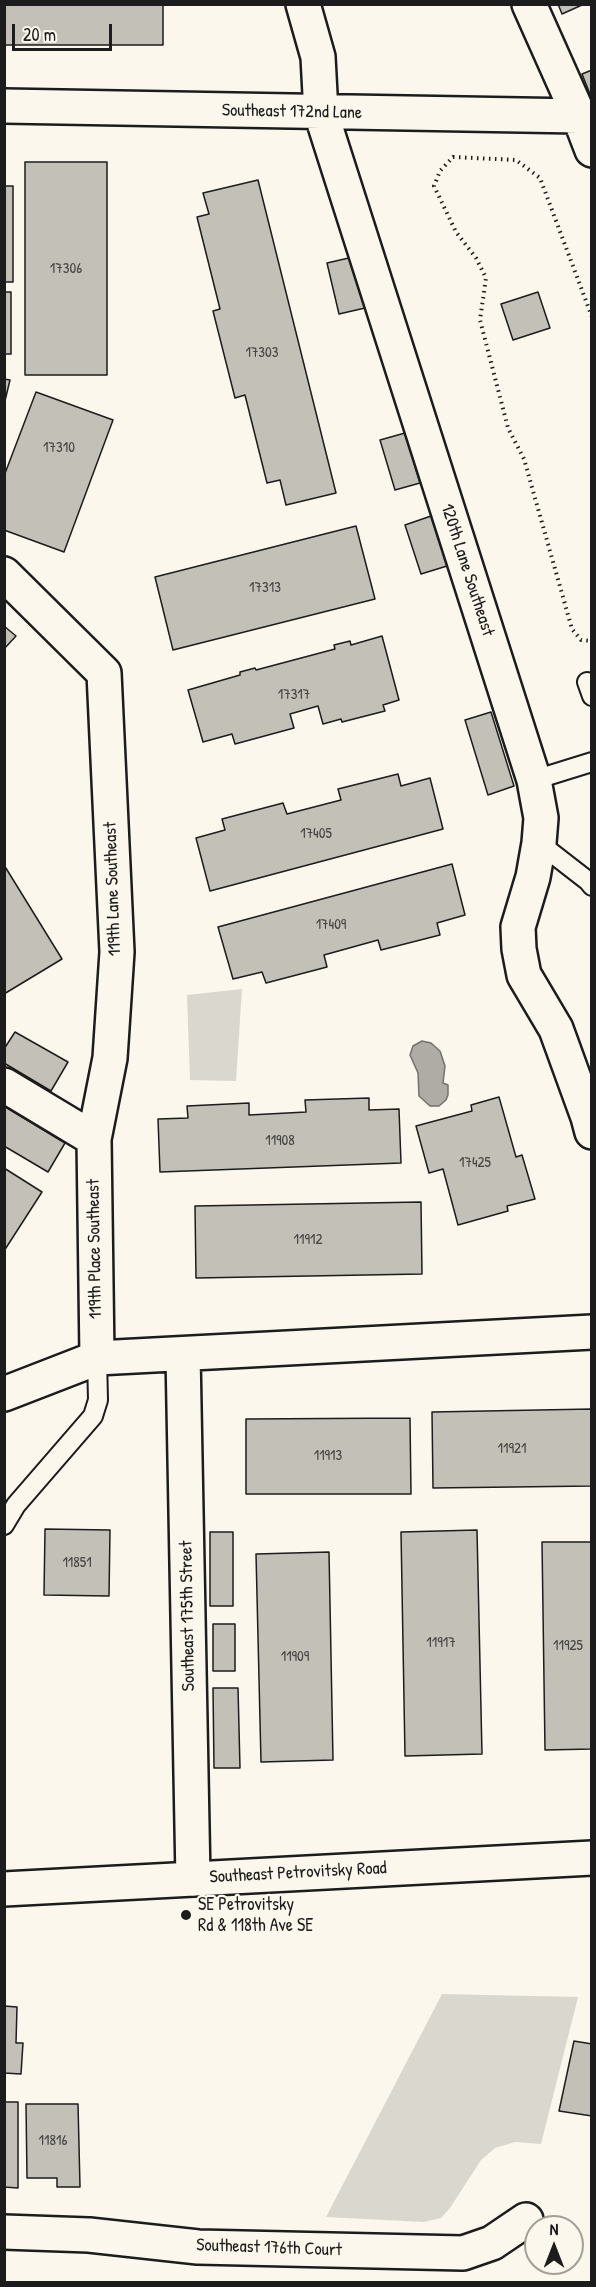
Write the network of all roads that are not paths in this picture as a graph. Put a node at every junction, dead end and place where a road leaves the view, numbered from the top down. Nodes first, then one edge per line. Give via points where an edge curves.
1 (303, 4) edge
2 (529, 4) edge
3 (4, 106) edge
4 (321, 113) junction
5 (579, 116) junction
6 (591, 150) edge
7 (4, 574) edge
8 (591, 762) edge
9 (534, 780) junction
10 (539, 843) junction
11 (591, 886) edge
12 (4, 1086) edge
13 (590, 1117) edge
14 (94, 1139) junction
15 (591, 1332) edge
16 (183, 1354) junction
17 (97, 1358) junction
18 (4, 1394) edge
19 (4, 1525) edge
20 (591, 1858) edge
21 (194, 1879) junction
22 (4, 1889) edge
23 (524, 2221) edge
24 (4, 2232) edge

1 - 4 street, 120th Lane Southeast via 318,57
2 - 5 street
3 - 4 street, Southeast 172nd Lane
4 - 5 street, Southeast 172nd Lane
4 - 9 street, 120th Lane Southeast
5 - 6 street
7 - 14 street, 119th Lane Southeast via 104,673 117,952 110,1058
8 - 9 lane
9 - 10 street, 120th Lane Southeast via 541,818
10 - 11 lane
10 - 13 street, 120th Lane Southeast via 518,927 519,949 524,975 556,1029
12 - 14 street
14 - 17 street, 119th Place Southeast
15 - 16 street
16 - 17 street
16 - 21 street, Southeast 175th Street
17 - 18 street
17 - 19 lane via 98,1400 93,1416 16,1505
20 - 21 street, Southeast Petrovitsky Road
21 - 22 street, Southeast Petrovitsky Road
23 - 24 street, Southeast 176th Court via 492,2243 463,2253 198,2247 89,2235

